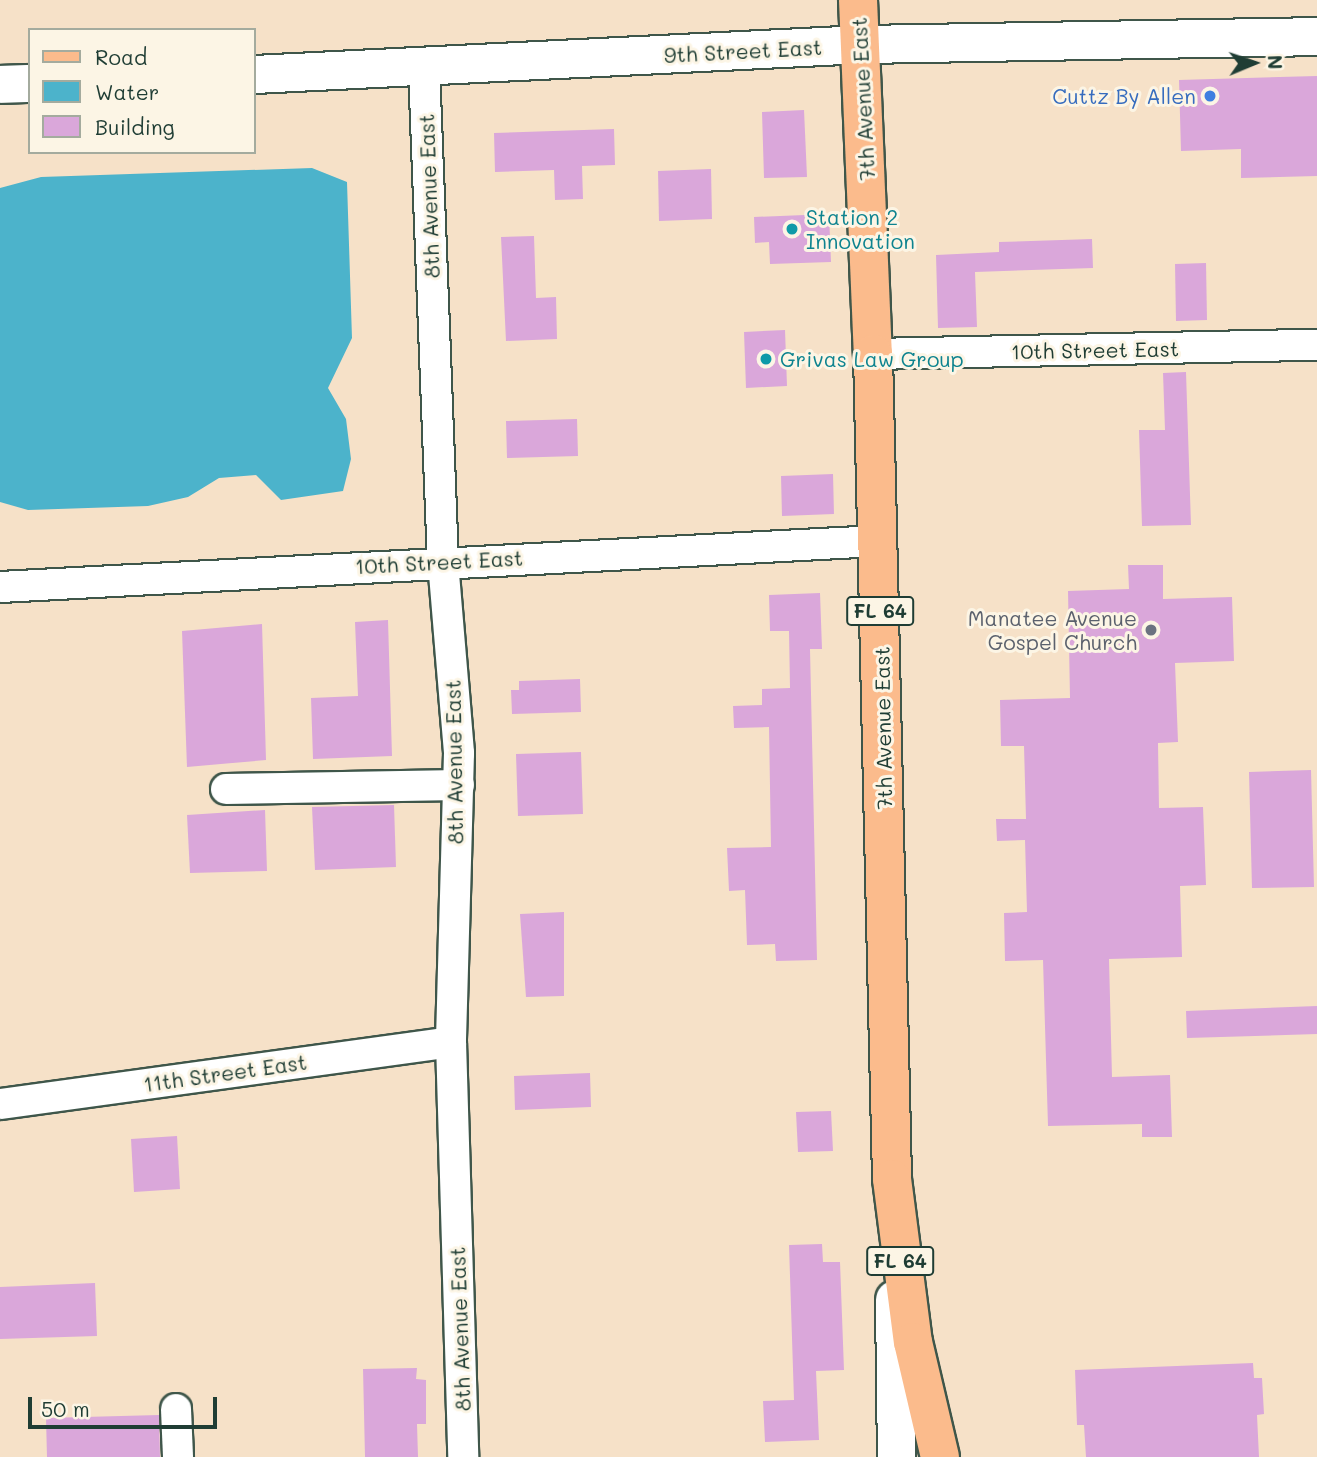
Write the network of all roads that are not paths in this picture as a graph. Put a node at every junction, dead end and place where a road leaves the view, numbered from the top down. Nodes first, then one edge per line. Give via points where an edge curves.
1 (858, 0) edge
2 (1317, 36) edge
3 (863, 44) junction
4 (424, 68) junction
5 (256, 74) edge
6 (28, 83) edge
7 (0, 84) edge
8 (1317, 345) edge
9 (873, 354) junction
10 (879, 541) junction
11 (443, 562) junction
12 (0, 587) edge
13 (459, 785) junction
14 (226, 789) dead end
15 (451, 1042) junction
16 (0, 1104) edge
17 (892, 1179) junction
18 (176, 1409) dead end
19 (177, 1457) edge
20 (463, 1457) edge
21 (896, 1457) edge
22 (940, 1457) edge

1 - 3 main road, 7th Avenue East / FL 64
2 - 3 street, 9th Street East
3 - 4 street, 9th Street East
3 - 9 main road, 7th Avenue East / FL 64
4 - 5 street, 9th Street East
4 - 11 street, 8th Avenue East
6 - 7 street
8 - 9 street, 10th Street East
9 - 10 main road, 7th Avenue East / FL 64
10 - 11 street, 10th Street East
10 - 17 main road, 7th Avenue East / FL 64
11 - 12 street, 10th Street East
11 - 13 street, 8th Avenue East
13 - 14 street
13 - 15 street, 8th Avenue East
15 - 16 street, 11th Street East
15 - 20 street, 8th Avenue East
17 - 21 street, 7th Avenue East
17 - 22 main road, FL 64 via 911,1330
18 - 19 street

